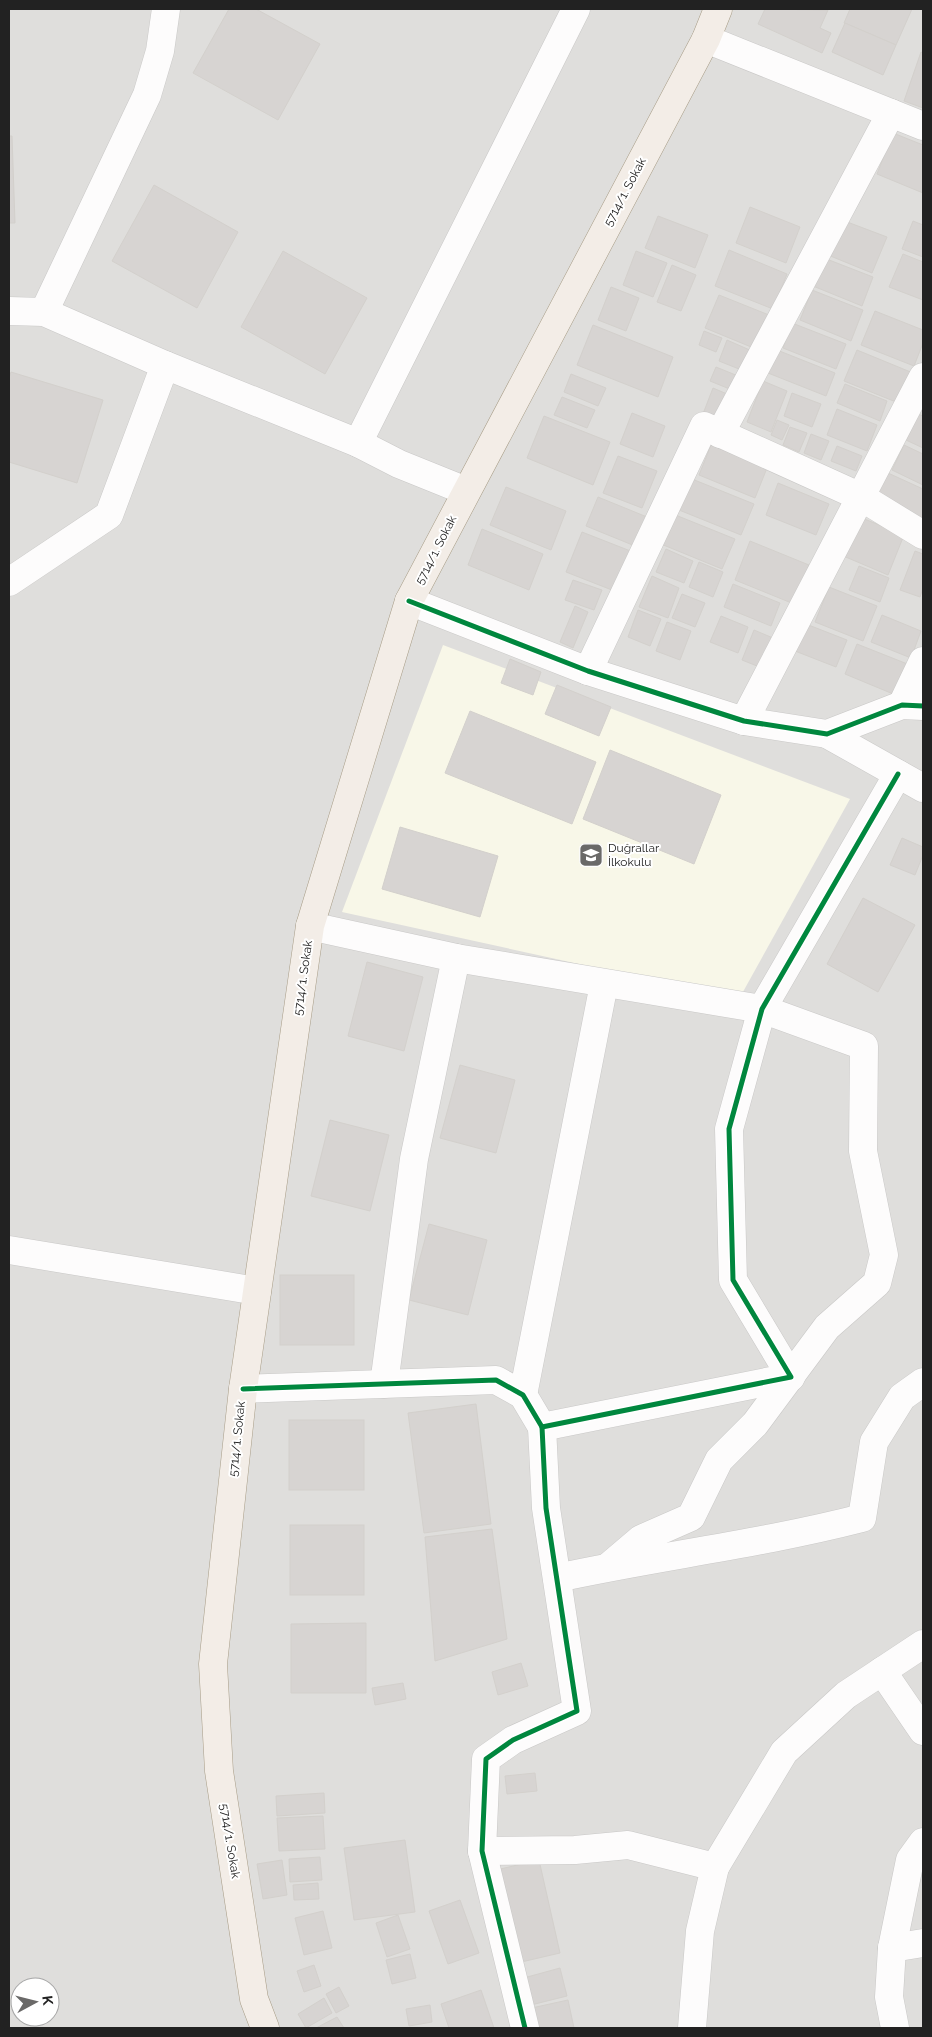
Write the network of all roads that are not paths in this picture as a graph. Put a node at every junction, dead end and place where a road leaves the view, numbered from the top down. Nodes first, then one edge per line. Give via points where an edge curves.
1 (166, 9) edge
2 (576, 9) edge
3 (718, 9) edge
4 (706, 40) junction
5 (892, 113) junction
6 (923, 126) edge
7 (9, 311) edge
8 (44, 312) junction
9 (165, 365) junction
10 (923, 376) edge
11 (720, 434) junction
12 (358, 443) junction
13 (466, 492) junction
14 (861, 497) junction
15 (923, 535) edge
16 (9, 582) edge
17 (409, 601) junction
18 (923, 661) edge
19 (588, 672) junction
20 (912, 705) edge
21 (744, 721) junction
22 (826, 734) junction
23 (898, 774) junction
24 (923, 788) edge
25 (310, 926) junction
26 (456, 958) junction
27 (604, 984) junction
28 (762, 1009) junction
29 (9, 1250) edge
30 (257, 1291) junction
31 (791, 1377) junction
32 (923, 1382) edge
33 (384, 1384) junction
34 (242, 1389) junction
35 (523, 1395) junction
36 (542, 1427) junction
37 (608, 1567) junction
38 (557, 1578) junction
39 (923, 1644) edge
40 (882, 1671) junction
41 (923, 1732) edge
42 (923, 1842) edge
43 (482, 1851) junction
44 (715, 1867) junction
45 (923, 1943) edge
46 (892, 1948) junction
47 (265, 2028) edge
48 (525, 2028) edge
49 (692, 2028) edge
50 (895, 2028) edge

1 - 8 street via 160,52 147,95
2 - 12 street
3 - 4 main road, 5714/1. Sokak
4 - 5 street
4 - 13 main road, 5714/1. Sokak
5 - 6 street
5 - 11 street
7 - 8 street
8 - 9 street
9 - 12 street
9 - 16 street via 109,515
10 - 14 street
11 - 14 street
11 - 19 street via 704,426
12 - 13 street
13 - 17 main road, 5714/1. Sokak
14 - 15 street
14 - 21 street
17 - 19 street
17 - 25 main road, 5714/1. Sokak
18 - 20 street
19 - 21 street
20 - 22 street
21 - 22 street
22 - 23 street
23 - 24 street
23 - 28 street
25 - 26 street
25 - 30 main road, 5714/1. Sokak
26 - 27 street
26 - 33 street via 414,1159
27 - 28 street
27 - 35 street
28 - 31 street via 729,1129 733,1280
28 - 31 street via 864,1046 863,1151 884,1254 877,1283 827,1327
29 - 30 street
30 - 34 main road, 5714/1. Sokak
31 - 36 street
31 - 37 street via 755,1424 719,1460 691,1517 641,1539
32 - 37 street via 902,1397 874,1442 862,1518 792,1535
33 - 34 street
33 - 35 street via 496,1380
34 - 47 main road, 5714/1. Sokak via 213,1664 219,1771 254,1999
35 - 36 street
36 - 38 street via 546,1508
37 - 38 street
38 - 43 street via 576,1711 513,1740 486,1758
39 - 40 street
40 - 41 street
40 - 44 street via 846,1695 784,1752
42 - 46 street via 910,1860
43 - 44 street via 628,1846
43 - 48 street
44 - 49 street via 700,1931
45 - 46 street
46 - 50 street via 889,1997

